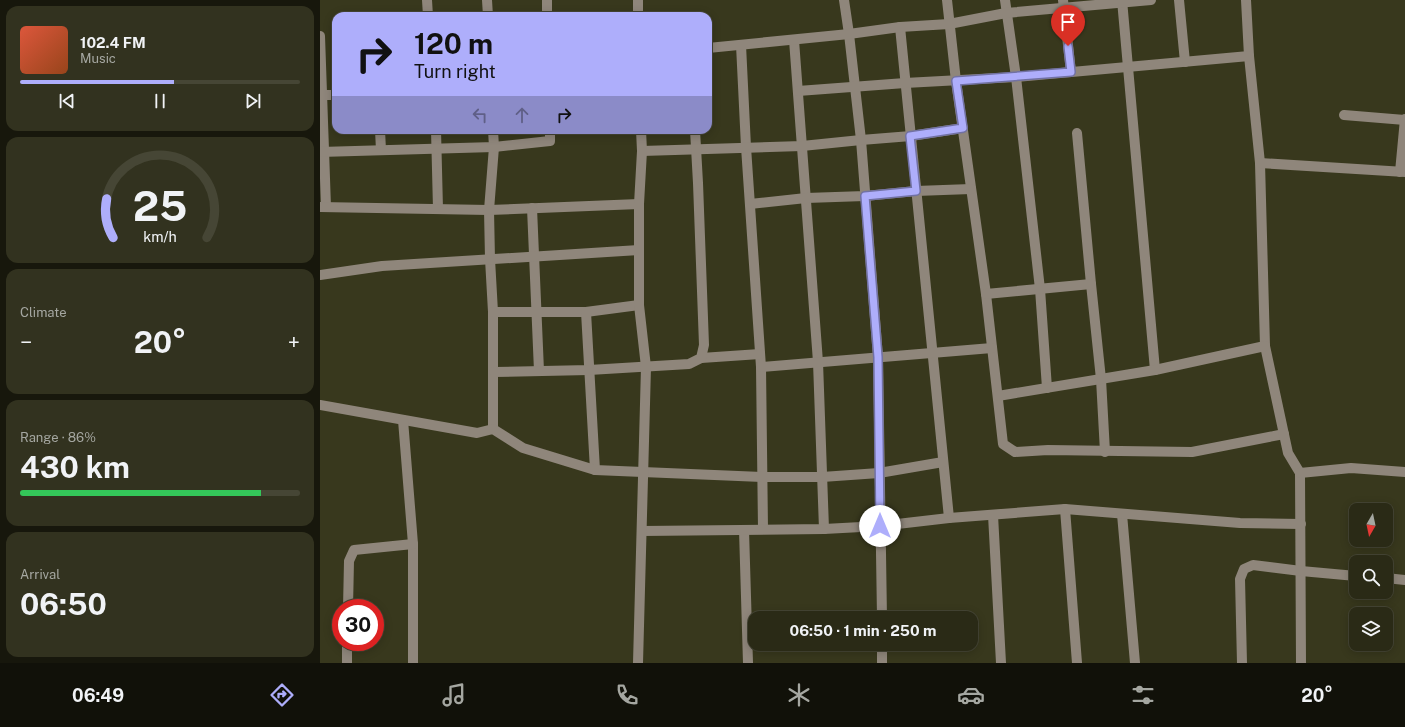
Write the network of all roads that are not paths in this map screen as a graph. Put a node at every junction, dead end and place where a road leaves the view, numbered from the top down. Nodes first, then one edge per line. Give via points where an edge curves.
1 (427, 0) edge
2 (487, 0) edge
3 (546, 0) edge
4 (638, 0) edge
5 (844, 0) edge
6 (947, 0) edge
7 (1004, 0) edge
8 (1152, 0) edge
9 (1179, 0) edge
10 (1246, 0) edge
11 (1122, 1) edge
12 (1063, 4) edge
13 (428, 12) edge
14 (488, 12) edge
15 (547, 12) edge
16 (638, 12) edge
17 (1006, 13) junction
18 (949, 24) junction
19 (900, 27) junction
20 (849, 34) junction
21 (320, 36) edge
22 (794, 40) junction
23 (741, 45) junction
24 (712, 48) edge
25 (1249, 56) junction
26 (1186, 62) junction
27 (1128, 67) junction
28 (1071, 72) junction
29 (1016, 77) junction
30 (956, 81) junction
31 (905, 83) junction
32 (855, 88) junction
33 (798, 92) junction
34 (321, 95) edge
35 (332, 95) edge
36 (1344, 115) dead end
37 (1405, 120) edge
38 (963, 128) junction
39 (1077, 133) dead end
40 (380, 134) edge
41 (436, 134) edge
42 (493, 134) edge
43 (550, 134) edge
44 (641, 134) edge
45 (695, 134) edge
46 (910, 136) junction
47 (861, 140) junction
48 (802, 146) junction
49 (494, 147) junction
50 (436, 148) junction
51 (746, 148) junction
52 (381, 150) junction
53 (696, 150) junction
54 (642, 151) junction
55 (322, 152) edge
56 (1260, 163) junction
57 (1402, 172) edge
58 (971, 189) junction
59 (916, 191) junction
60 (865, 196) junction
61 (806, 198) junction
62 (639, 204) junction
63 (750, 204) junction
64 (323, 207) edge
65 (532, 208) junction
66 (438, 209) junction
67 (489, 210) junction
68 (639, 250) junction
69 (534, 257) junction
70 (490, 259) junction
71 (320, 275) edge
72 (1091, 284) junction
73 (1040, 289) junction
74 (986, 294) junction
75 (639, 305) junction
76 (493, 312) junction
77 (536, 312) junction
78 (586, 312) junction
79 (1265, 346) junction
80 (992, 348) junction
81 (932, 352) junction
82 (760, 354) junction
83 (878, 357) junction
84 (702, 358) junction
85 (818, 362) junction
86 (646, 367) junction
87 (761, 367) junction
88 (589, 370) junction
89 (1155, 370) junction
90 (539, 371) junction
91 (494, 372) junction
92 (1101, 379) junction
93 (1047, 388) junction
94 (998, 396) junction
95 (320, 405) edge
96 (403, 420) junction
97 (493, 429) junction
98 (1284, 434) junction
99 (1105, 452) junction
100 (943, 462) junction
101 (594, 470) junction
102 (643, 472) junction
103 (1405, 472) edge
104 (879, 473) junction
105 (1300, 474) junction
106 (822, 476) junction
107 (762, 477) junction
108 (1065, 509) junction
109 (1122, 514) junction
110 (993, 515) junction
111 (949, 518) junction
112 (1301, 524) junction
113 (880, 526) junction
114 (763, 529) junction
115 (824, 529) junction
116 (744, 530) junction
117 (642, 531) junction
118 (413, 544) junction
119 (1301, 571) junction
120 (1349, 575) edge
121 (1393, 579) edge
122 (1405, 580) edge
123 (348, 599) edge
124 (882, 611) edge
125 (347, 651) edge
126 (882, 651) edge
127 (347, 663) edge
128 (413, 663) edge
129 (638, 663) edge
130 (748, 663) edge
131 (882, 663) edge
132 (1001, 663) edge
133 (1076, 663) edge
134 (1135, 663) edge
135 (1242, 663) edge
136 (1301, 663) edge

1 - 13 street
2 - 14 street
3 - 15 street
4 - 16 street
5 - 20 street
6 - 18 street
7 - 17 street
8 - 11 street
9 - 26 street
10 - 25 street
11 - 12 street
11 - 27 street
12 - 17 street
12 - 28 street
17 - 18 street
17 - 29 street
18 - 19 street
18 - 30 street
19 - 20 street
19 - 31 street
20 - 22 street
20 - 32 street
21 - 34 street
22 - 23 street
22 - 33 street
23 - 24 street
23 - 51 street
25 - 26 street
25 - 56 street
26 - 27 street
27 - 28 street
27 - 89 street
28 - 29 street
29 - 30 street
29 - 73 street
30 - 31 street
30 - 38 street
31 - 32 street
31 - 46 street
32 - 33 street
32 - 47 street
33 - 48 street
34 - 35 street
34 - 55 street
36 - 37 street
37 - 57 street
38 - 46 street
38 - 58 street
39 - 72 street
40 - 52 street
41 - 50 street
42 - 49 street
43 - 49 street via 550,141
44 - 54 street
45 - 53 street
46 - 47 street
46 - 59 street
47 - 48 street
47 - 60 street
48 - 51 street
48 - 61 street
49 - 50 street
49 - 67 street
50 - 52 street
50 - 66 street
51 - 53 street
51 - 63 street
52 - 55 street
53 - 54 street
53 - 84 street via 704,345
54 - 62 street
55 - 64 street
56 - 57 street
56 - 79 street
58 - 59 street
58 - 74 street
59 - 60 street
59 - 81 street
60 - 61 street
60 - 83 street
61 - 63 street
61 - 85 street
62 - 65 street
62 - 68 street
63 - 82 street
64 - 66 street
65 - 67 street
65 - 69 street
66 - 67 street
67 - 70 street
68 - 69 street
68 - 75 street
69 - 70 street
69 - 77 street
70 - 71 street via 382,266
70 - 76 street
72 - 73 street
72 - 92 street
73 - 74 street
73 - 93 street
74 - 80 street
75 - 78 street
75 - 86 street
76 - 77 street
76 - 91 street
77 - 78 street
77 - 90 street
78 - 88 street
79 - 89 street
79 - 98 street
80 - 81 street
80 - 94 street
81 - 83 street
81 - 100 street
82 - 84 street
82 - 87 street
83 - 85 street
83 - 104 street
84 - 86 street via 689,364
85 - 87 street
85 - 106 street
86 - 88 street
86 - 102 street
87 - 107 street
88 - 90 street
88 - 101 street
89 - 92 street
90 - 91 street
91 - 97 street
92 - 93 street
92 - 99 street
93 - 94 street
94 - 99 street via 1003,444 1015,452
95 - 96 street
96 - 97 street via 477,432
96 - 118 street
97 - 101 street via 523,448
98 - 99 street via 1192,452
98 - 105 street via 1288,453
100 - 104 street
100 - 111 street
101 - 102 street
102 - 107 street
102 - 117 street
103 - 105 street via 1351,468
104 - 106 street
104 - 113 street
105 - 112 street
106 - 107 street
106 - 115 street
107 - 114 street
108 - 109 street
108 - 110 street
108 - 133 street
109 - 112 street via 1240,523
109 - 134 street
110 - 111 street
110 - 132 street
111 - 113 street
112 - 119 street
113 - 115 street
113 - 124 street
114 - 115 street
114 - 116 street
116 - 117 street
116 - 130 street
117 - 129 street
118 - 123 street via 354,550 349,561
118 - 128 street
119 - 120 street
119 - 135 street via 1253,565 1244,569 1240,579
119 - 136 street
121 - 122 street
125 - 127 street
126 - 131 street

